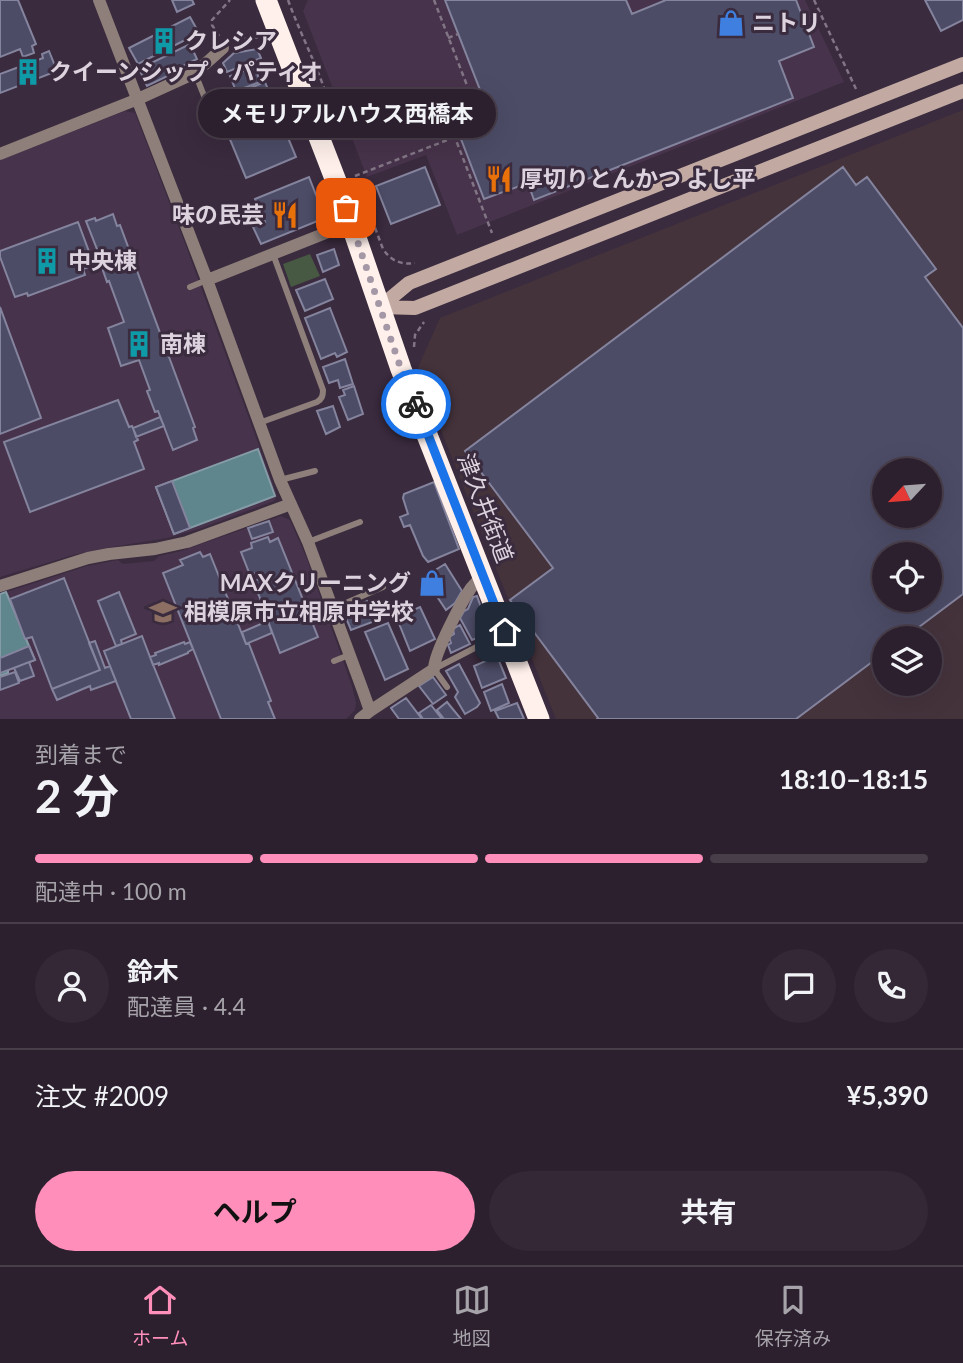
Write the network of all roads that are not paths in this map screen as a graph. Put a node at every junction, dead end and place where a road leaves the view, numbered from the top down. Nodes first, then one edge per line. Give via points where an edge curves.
1 (99, 0) edge
2 (266, 0) edge
3 (223, 48) road end
4 (963, 64) edge
5 (195, 73) junction
6 (963, 91) edge
7 (138, 99) junction
8 (208, 106) dead end
9 (0, 157) edge
10 (351, 223) junction
11 (273, 254) junction
12 (207, 280) junction
13 (190, 287) dead end
14 (380, 307) junction
15 (259, 423) junction
16 (315, 471) dead end
17 (281, 480) junction
18 (291, 504) junction
19 (360, 522) dead end
20 (308, 542) junction
21 (483, 576) junction
22 (0, 586) edge
23 (383, 587) dead end
24 (332, 608) junction
25 (505, 632) junction
26 (349, 655) junction
27 (334, 661) dead end
28 (434, 668) junction
29 (447, 687) dead end
30 (365, 715) edge
31 (539, 719) edge

1 - 7 street
2 - 10 highway, 津久井街道
3 - 5 street
4 - 14 street via 409,283
5 - 7 street
5 - 8 lane
6 - 14 street via 415,308
7 - 9 street
7 - 12 street
10 - 11 street
10 - 14 highway, 津久井街道
11 - 12 street
11 - 15 lane via 323,395 317,402
12 - 13 lane
12 - 15 street
14 - 21 highway, 津久井街道
15 - 17 street
16 - 17 lane
17 - 18 street
18 - 20 street
18 - 22 street via 236,528 134,558 109,554 88,558
19 - 20 lane
20 - 24 street
21 - 25 highway, 津久井街道
21 - 28 street via 470,589
23 - 24 lane
24 - 26 street
25 - 28 lane
25 - 31 highway, 津久井街道
26 - 27 lane
26 - 30 street
28 - 29 lane
28 - 30 street

